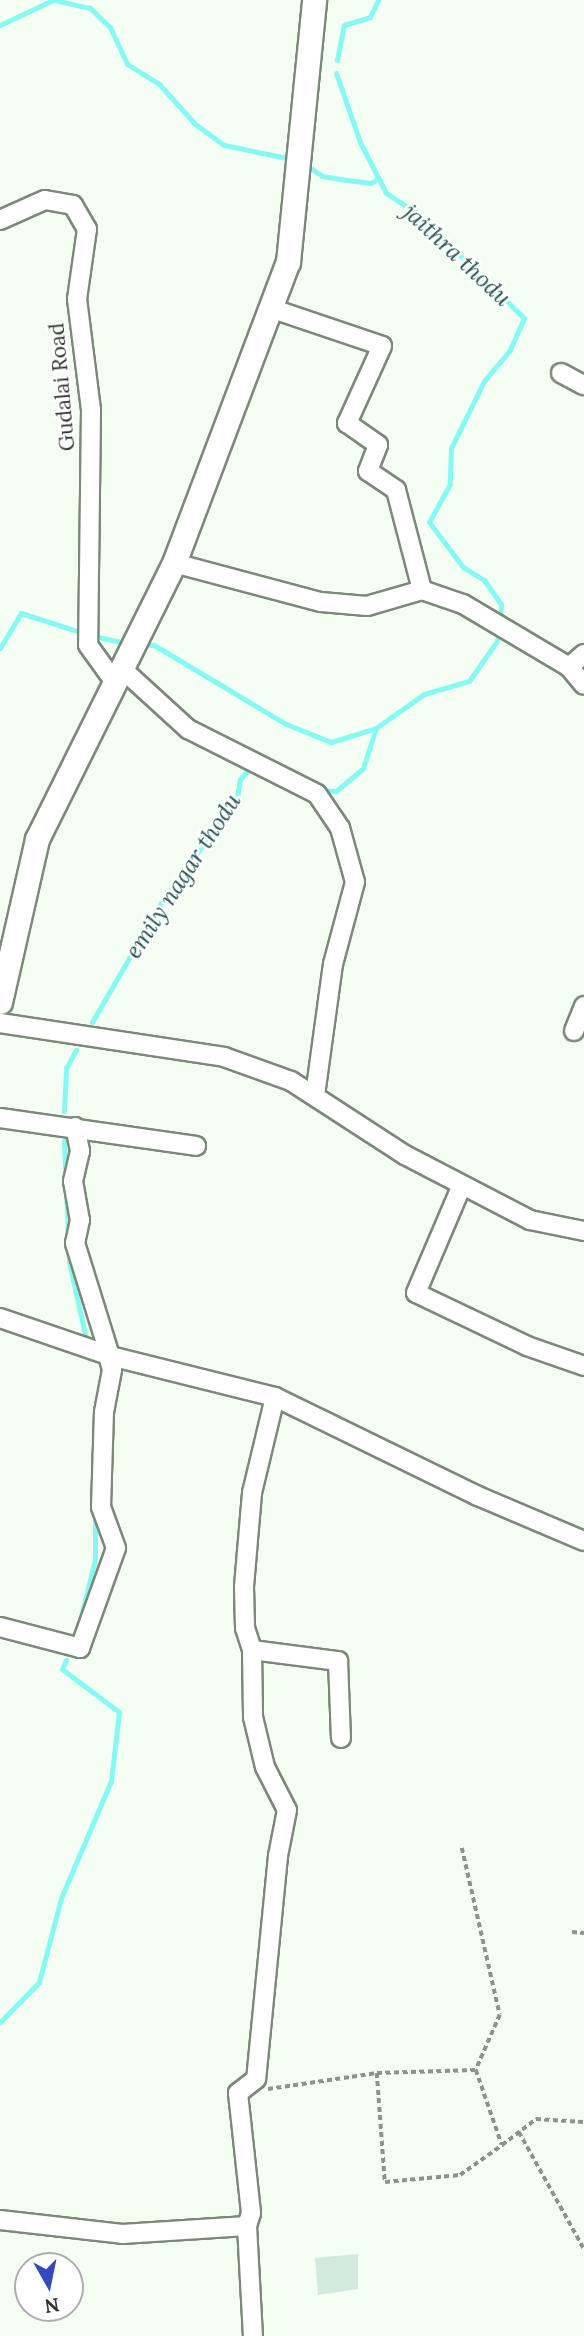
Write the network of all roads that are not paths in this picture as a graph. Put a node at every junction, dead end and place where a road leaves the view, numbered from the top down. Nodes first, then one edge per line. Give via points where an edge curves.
1 (314, 0) edge
2 (0, 220) edge
3 (270, 308) junction
4 (561, 373) dead end
5 (584, 386) edge
6 (174, 563) junction
7 (422, 590) junction
8 (584, 654) edge
9 (569, 667) junction
10 (121, 668) junction
11 (584, 685) edge
12 (6, 937) edge
13 (0, 1002) edge
14 (584, 1006) edge
15 (0, 1023) edge
16 (574, 1031) dead end
17 (314, 1097) junction
18 (0, 1118) edge
19 (75, 1127) junction
20 (195, 1146) dead end
21 (462, 1185) junction
22 (584, 1231) edge
23 (0, 1318) edge
24 (109, 1356) junction
25 (584, 1366) edge
26 (275, 1397) junction
27 (584, 1541) edge
28 (0, 1627) edge
29 (252, 1650) junction
30 (341, 1738) dead end
31 (0, 2220) edge
32 (247, 2226) junction
33 (253, 2336) edge

1 - 3 main road via 288,262
2 - 10 street, Gudalai Road via 45,200 73,205 87,229 77,299 91,410 88,645
3 - 6 main road
3 - 7 street via 382,346 347,423 378,445 368,471 396,490
4 - 5 street
6 - 7 street via 321,602 367,606
6 - 10 main road
7 - 9 street via 463,604
8 - 9 street
9 - 11 street
10 - 12 main road via 37,839
10 - 17 street, Gudalai Road via 188,729 317,794 340,828 355,882 333,964
12 - 13 main road
14 - 16 street
15 - 17 street via 224,1057 291,1081
17 - 21 street
18 - 19 street
19 - 20 street
19 - 24 street via 80,1151 73,1181 79,1220 75,1243
21 - 22 street via 549,1227
21 - 25 street via 416,1293 527,1346
23 - 24 street
24 - 26 street
24 - 28 street via 112,1370 104,1412 101,1507 116,1548 80,1648
26 - 27 street via 478,1496
26 - 29 street via 252,1493 244,1587
29 - 30 street via 338,1661
29 - 32 street via 253,1717 265,1767 287,1810 256,2079 237,2093 251,2213
31 - 32 street via 121,2234
32 - 33 street

